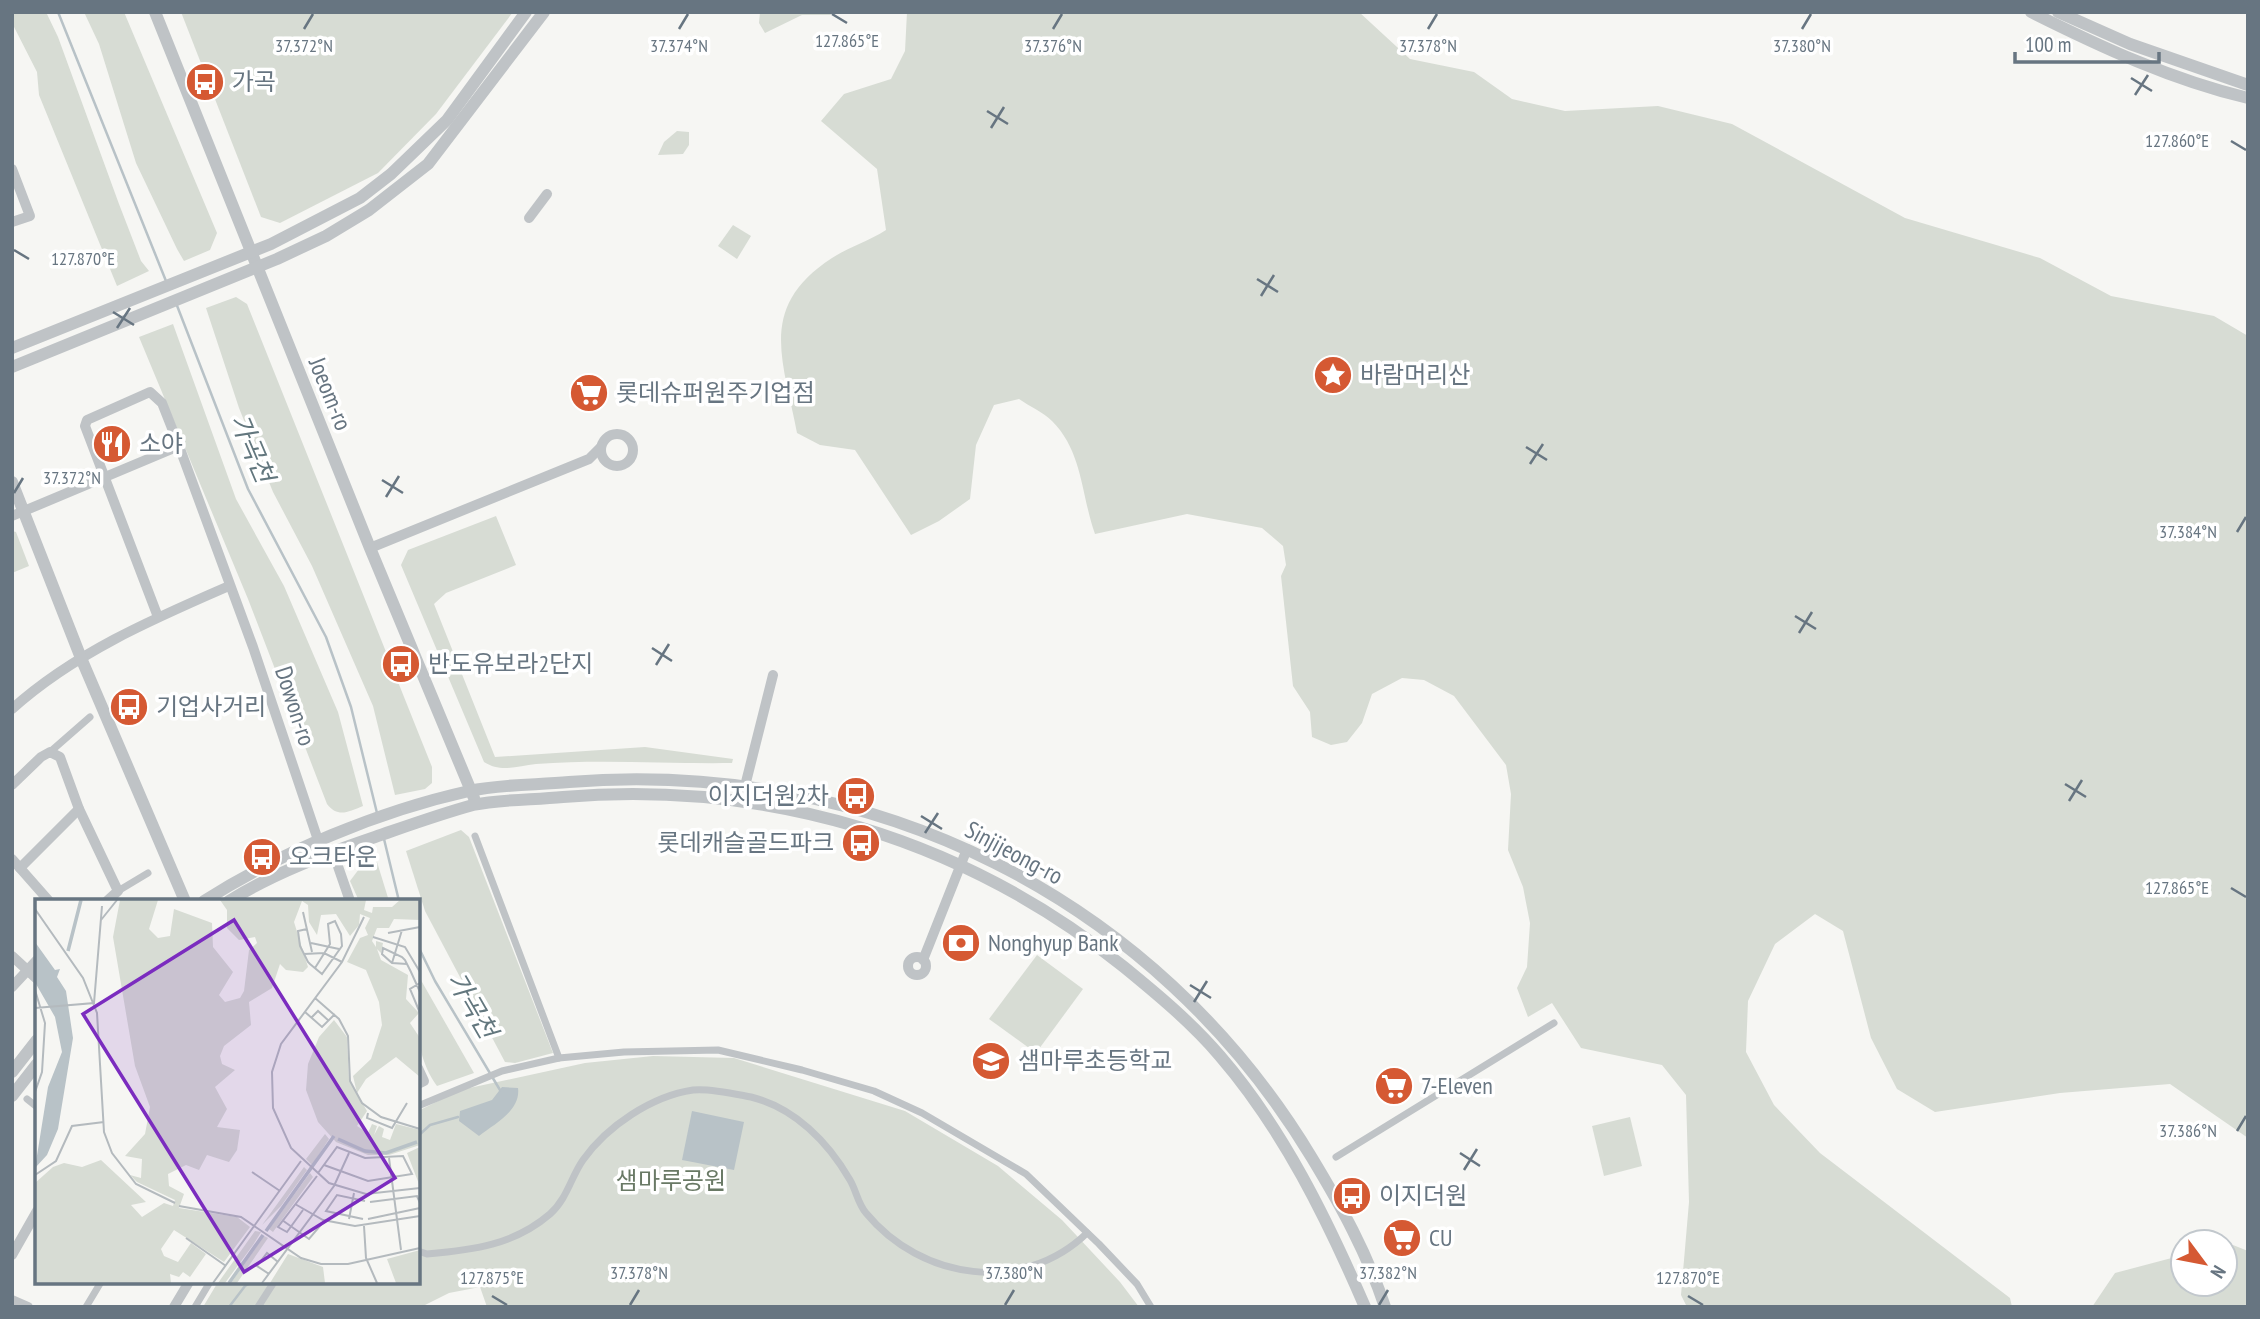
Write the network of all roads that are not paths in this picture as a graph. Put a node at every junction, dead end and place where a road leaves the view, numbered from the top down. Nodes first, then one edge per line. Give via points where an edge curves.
1 (155, 12) edge
2 (526, 12) edge
3 (544, 12) edge
4 (2031, 12) edge
5 (2058, 12) edge
6 (2217, 75) junction
7 (2248, 75) edge
8 (2248, 85) edge
9 (2215, 90) junction
10 (2248, 98) edge
11 (2248, 108) edge
12 (447, 120) junction
13 (458, 128) junction
14 (12, 169) edge
15 (547, 194) dead end
16 (529, 218) dead end
17 (12, 222) edge
18 (251, 252) junction
19 (257, 267) junction
20 (12, 348) edge
21 (12, 367) edge
22 (179, 446) junction
23 (601, 447) junction
24 (589, 459) junction
25 (606, 462) junction
26 (104, 477) junction
27 (12, 482) edge
28 (18, 514) edge
29 (370, 548) junction
30 (229, 586) junction
31 (158, 617) junction
32 (80, 658) junction
33 (772, 675) dead end
34 (12, 709) edge
35 (90, 717) dead end
36 (50, 752) junction
37 (12, 786) edge
38 (745, 786) junction
39 (471, 790) junction
40 (741, 802) junction
41 (476, 805) junction
42 (79, 809) junction
43 (475, 836) dead end
44 (318, 840) junction
45 (967, 849) junction
46 (333, 852) junction
47 (12, 859) edge
48 (959, 865) junction
49 (20, 868) junction
50 (148, 873) dead end
51 (118, 891) junction
52 (47, 899) edge
53 (109, 899) edge
54 (184, 899) edge
55 (208, 899) edge
56 (233, 899) edge
57 (349, 899) edge
58 (12, 956) edge
59 (923, 960) dead end
60 (35, 962) edge
61 (27, 970) junction
62 (35, 977) edge
63 (12, 987) edge
64 (1554, 1024) dead end
65 (35, 1043) edge
66 (559, 1058) junction
67 (35, 1067) edge
68 (12, 1072) edge
69 (12, 1096) edge
70 (27, 1099) dead end
71 (35, 1105) edge
72 (420, 1105) edge
73 (1336, 1157) dead end
74 (35, 1215) edge
75 (1087, 1233) junction
76 (420, 1252) edge
77 (12, 1255) edge
78 (100, 1284) edge
79 (188, 1284) edge
80 (209, 1284) edge
81 (273, 1284) edge
82 (12, 1300) edge
83 (28, 1307) edge
84 (86, 1307) edge
85 (174, 1307) edge
86 (195, 1307) edge
87 (258, 1307) edge
88 (1150, 1307) edge
89 (1365, 1307) edge
90 (1385, 1307) edge

1 - 18 street, Joeom-ro
2 - 12 street
3 - 13 street
4 - 9 street via 2110,52
5 - 6 street
6 - 7 street
6 - 8 street
9 - 10 street
9 - 11 street
12 - 13 street
12 - 18 street via 359,198 317,223
13 - 19 street via 428,164 369,210 326,236
14 - 17 street via 30,216
15 - 16 street
18 - 19 street, Joeom-ro
18 - 20 street
19 - 21 street
19 - 29 street, Joeom-ro
22 - 26 street
22 - 26 street, Dowon-ro via 162,403 150,392 88,420 86,433
22 - 30 street, Dowon-ro
23 - 24 street
23 - 25 street
23 - 25 street via 615,434 631,443 633,453 627,463 616,466
24 - 25 street
24 - 29 street
26 - 28 street
26 - 31 street, Dowon-ro
27 - 28 street
28 - 32 street
29 - 39 street, Joeom-ro
30 - 31 street
30 - 44 street, Dowon-ro
31 - 32 street
32 - 34 street
32 - 54 street
33 - 38 street
35 - 36 street
36 - 37 street
36 - 42 street via 60,757
38 - 39 street, Sinjijeong-ro via 631,778
38 - 40 street
38 - 45 street, Sinjijeong-ro via 866,811
39 - 41 street, Joeom-ro
39 - 44 street, Sinjijeong-ro
40 - 41 street, Sinjijeong-ro via 663,792
40 - 48 street, Sinjijeong-ro via 853,823
41 - 46 street, Sinjijeong-ro
42 - 49 street
42 - 51 street
43 - 66 street
44 - 55 street, Sinjijeong-ro
45 - 48 street
45 - 90 street, Sinjijeong-ro via 1109,931 1181,990 1216,1028 1295,1130 1348,1217
46 - 56 street, Sinjijeong-ro
46 - 57 street
47 - 49 street
48 - 59 street
48 - 89 street, Sinjijeong-ro via 1031,903 1108,954 1219,1054 1264,1115 1308,1188
49 - 52 street
50 - 51 street
51 - 53 street
58 - 61 street
60 - 61 street
61 - 62 street
61 - 63 street
64 - 73 street
65 - 68 street
66 - 72 street via 502,1071
66 - 75 street via 664,1049 718,1050 874,1091 922,1113 1026,1174
67 - 69 street
70 - 71 street
74 - 77 street
75 - 76 street via 1045,1262 998,1274 944,1266 884,1232 864,1211 838,1159 792,1115 752,1098 695,1089 644,1108 601,1139 584,1159 561,1204 523,1233 491,1247
75 - 88 street via 1136,1284
78 - 84 street
79 - 85 street
80 - 86 street
81 - 87 street
82 - 83 street

